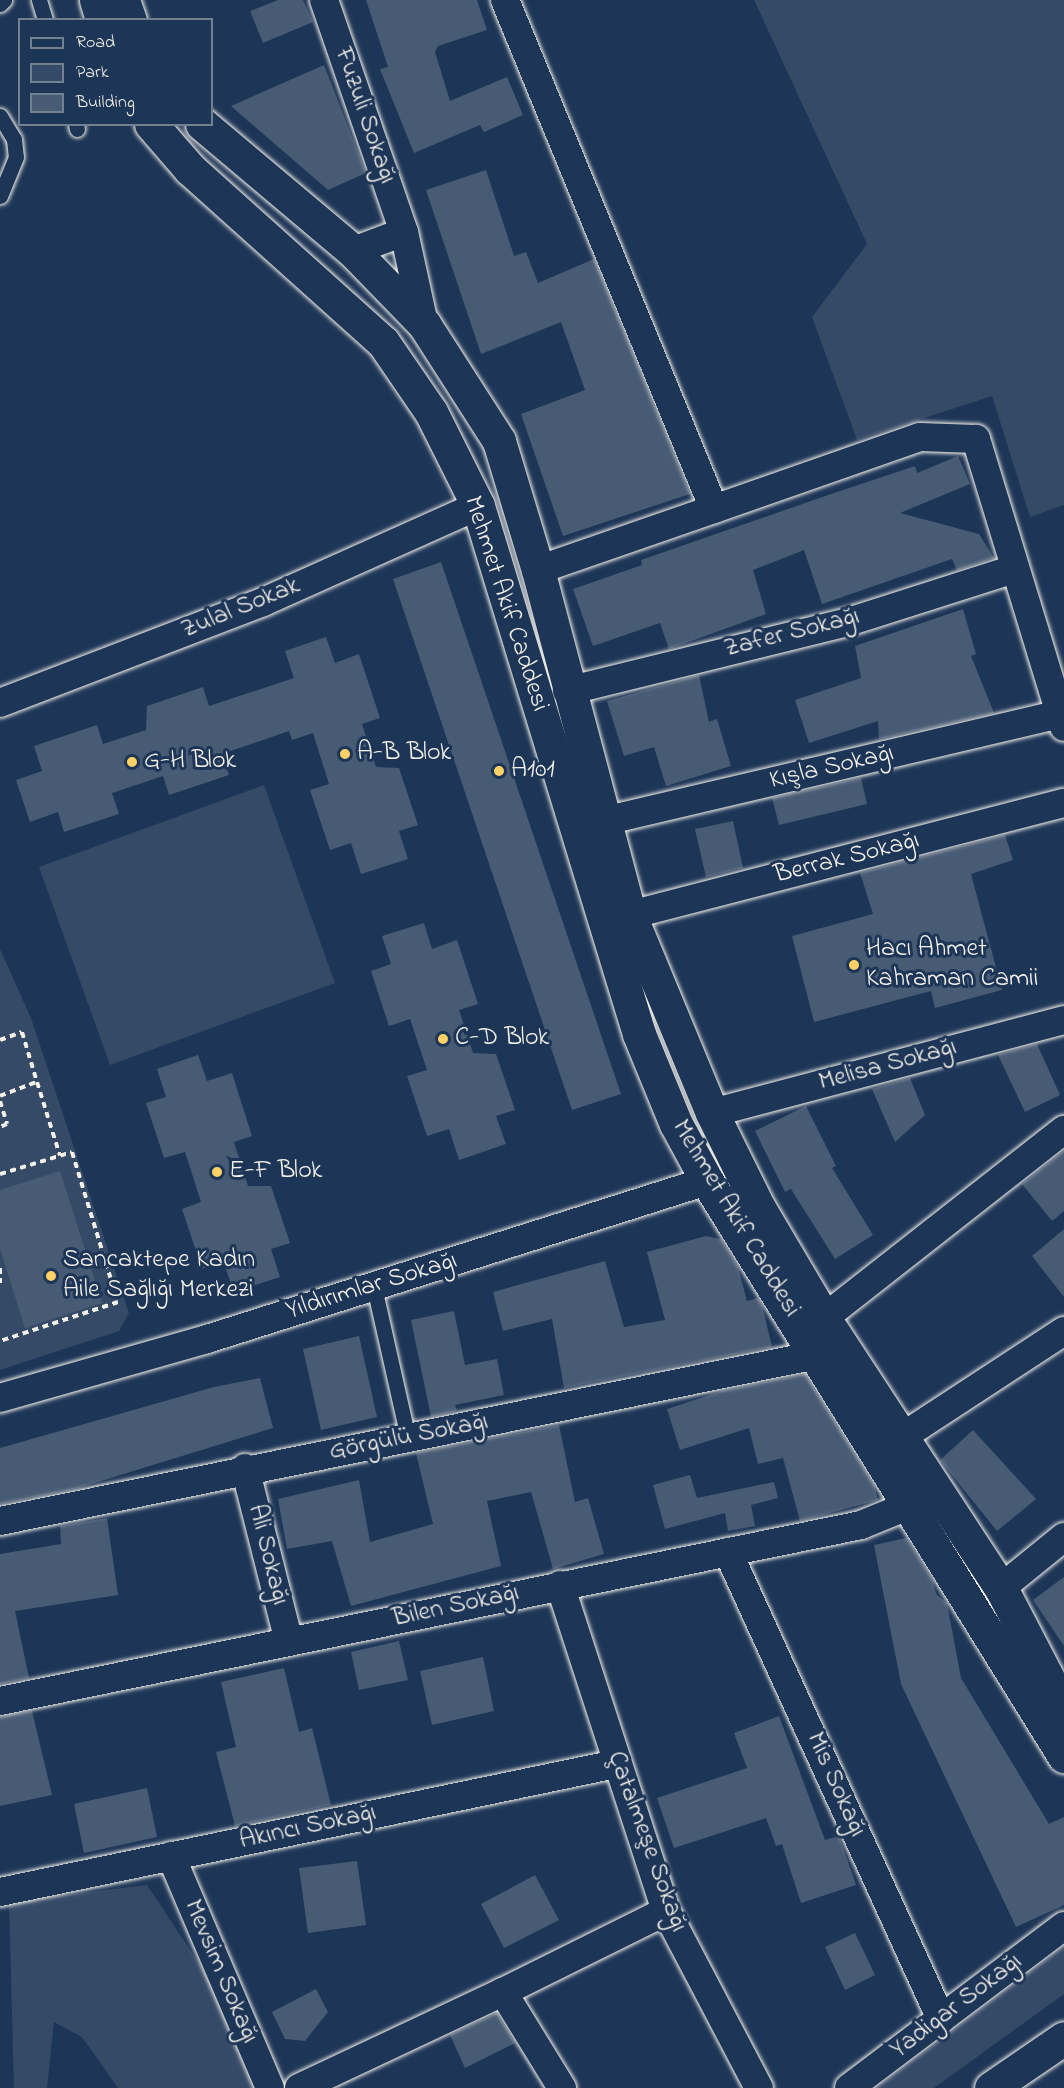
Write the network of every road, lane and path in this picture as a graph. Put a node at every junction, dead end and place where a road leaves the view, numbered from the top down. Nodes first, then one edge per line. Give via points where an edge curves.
1 (4, 0) edge
2 (39, 0) edge
3 (96, 0) edge
4 (123, 0) edge
5 (324, 0) edge
6 (505, 0) edge
7 (0, 4) edge
8 (44, 18) edge
9 (101, 18) edge
10 (129, 18) edge
11 (0, 116) edge
12 (153, 126) edge
13 (204, 126) edge
14 (0, 196) edge
15 (404, 232) junction
16 (353, 251) junction
17 (424, 324) junction
18 (478, 506) junction
19 (714, 509) junction
20 (1014, 568) junction
21 (538, 570) junction
22 (512, 623) junction
23 (567, 691) junction
24 (0, 703) edge
25 (1062, 721) edge
26 (1064, 803) edge
27 (592, 832) junction
28 (630, 915) junction
29 (1064, 1020) edge
30 (0, 1040) edge
31 (38, 1083) junction
32 (0, 1096) edge
33 (0, 1101) edge
34 (712, 1113) junction
35 (0, 1127) edge
36 (1064, 1130) edge
37 (60, 1156) junction
38 (0, 1174) edge
39 (707, 1181) junction
40 (0, 1268) edge
41 (0, 1283) edge
42 (374, 1287) junction
43 (824, 1318) junction
44 (1064, 1331) edge
45 (0, 1341) edge
46 (817, 1355) junction
47 (0, 1398) edge
48 (905, 1435) junction
49 (408, 1438) junction
50 (245, 1468) junction
51 (910, 1505) junction
52 (0, 1521) edge
53 (1064, 1537) edge
54 (728, 1552) junction
55 (560, 1585) junction
56 (1001, 1588) junction
57 (289, 1642) junction
58 (0, 1701) edge
59 (1064, 1709) edge
60 (1064, 1756) edge
61 (616, 1764) junction
62 (171, 1856) junction
63 (0, 1892) edge
64 (666, 1911) junction
65 (1064, 1926) edge
66 (503, 1992) junction
67 (941, 2019) junction
68 (1064, 2038) edge
69 (270, 2088) edge
70 (299, 2088) edge
71 (562, 2088) edge
72 (759, 2088) edge
73 (849, 2088) edge
74 (991, 2088) edge

1 - 7 lane
2 - 8 lane
3 - 9 main road
4 - 10 main road
5 - 15 street, Fuzuli Sokağı
6 - 19 street
11 - 14 lane via 14,139 16,157
12 - 18 main road, Mehmet Akif Caddesi via 190,169 383,342 431,412
13 - 16 main road, Mehmet Akif Caddesi
15 - 16 street
15 - 17 street, Fuzuli Sokağı
16 - 17 main road, Mehmet Akif Caddesi
17 - 21 main road, Mehmet Akif Caddesi via 499,441
18 - 22 main road, Mehmet Akif Caddesi
18 - 24 street, Zulal Sokak via 263,602
19 - 20 street via 920,437 976,440
19 - 21 street
20 - 23 street, Zafer Sokağı via 848,622
20 - 25 street
21 - 22 main road
21 - 23 main road, Mehmet Akif Caddesi
22 - 27 main road, Mehmet Akif Caddesi
23 - 27 main road, Mehmet Akif Caddesi
25 - 27 street, Kışla Sokağı
26 - 28 street, Berrak Sokağı
27 - 28 main road, Mehmet Akif Caddesi
27 - 39 main road, Mehmet Akif Caddesi via 639,1034 676,1124
28 - 34 main road, Mehmet Akif Caddesi
29 - 34 street, Melisa Sokağı
30 - 31 path via 22,1032
31 - 32 path
31 - 37 path
33 - 35 path via 8,1124
34 - 43 main road, Mehmet Akif Caddesi via 759,1208
36 - 43 street
37 - 38 path
37 - 45 path via 72,1152 118,1302
39 - 42 street, Yıldırımlar Sokağı
39 - 46 main road, Mehmet Akif Caddesi
40 - 41 path
42 - 47 street, Yıldırımlar Sokağı
42 - 49 lane
43 - 46 main road, Mehmet Akif Caddesi
43 - 48 main road, Mehmet Akif Caddesi
44 - 48 street
46 - 49 street, Görgülü Sokağı
46 - 51 main road, Mehmet Akif Caddesi
48 - 56 main road, Mehmet Akif Caddesi
49 - 50 street, Görgülü Sokağı
50 - 52 street, Görgülü Sokağı
50 - 57 street, Ali Sokağı
51 - 54 street, Bilen Sokağı via 861,1525
51 - 60 main road, Mehmet Akif Caddesi
53 - 56 street
54 - 55 street, Bilen Sokağı
54 - 67 street, Mis Sokağı
55 - 57 street, Bilen Sokağı
55 - 61 street, Çatalmeşe Sokağı
56 - 59 main road, Mehmet Akif Caddesi
57 - 58 street, Bilen Sokağı
61 - 62 street, Akıncı Sokağı
61 - 64 street, Çatalmeşe Sokağı
62 - 63 street, Akıncı Sokağı
62 - 69 street, Mevsim Sokağı
64 - 66 street
64 - 72 street, Çatalmeşe Sokağı
65 - 67 street, Yadigar Sokağı
66 - 70 street
66 - 71 street
67 - 73 street, Yadigar Sokağı
68 - 74 main road

